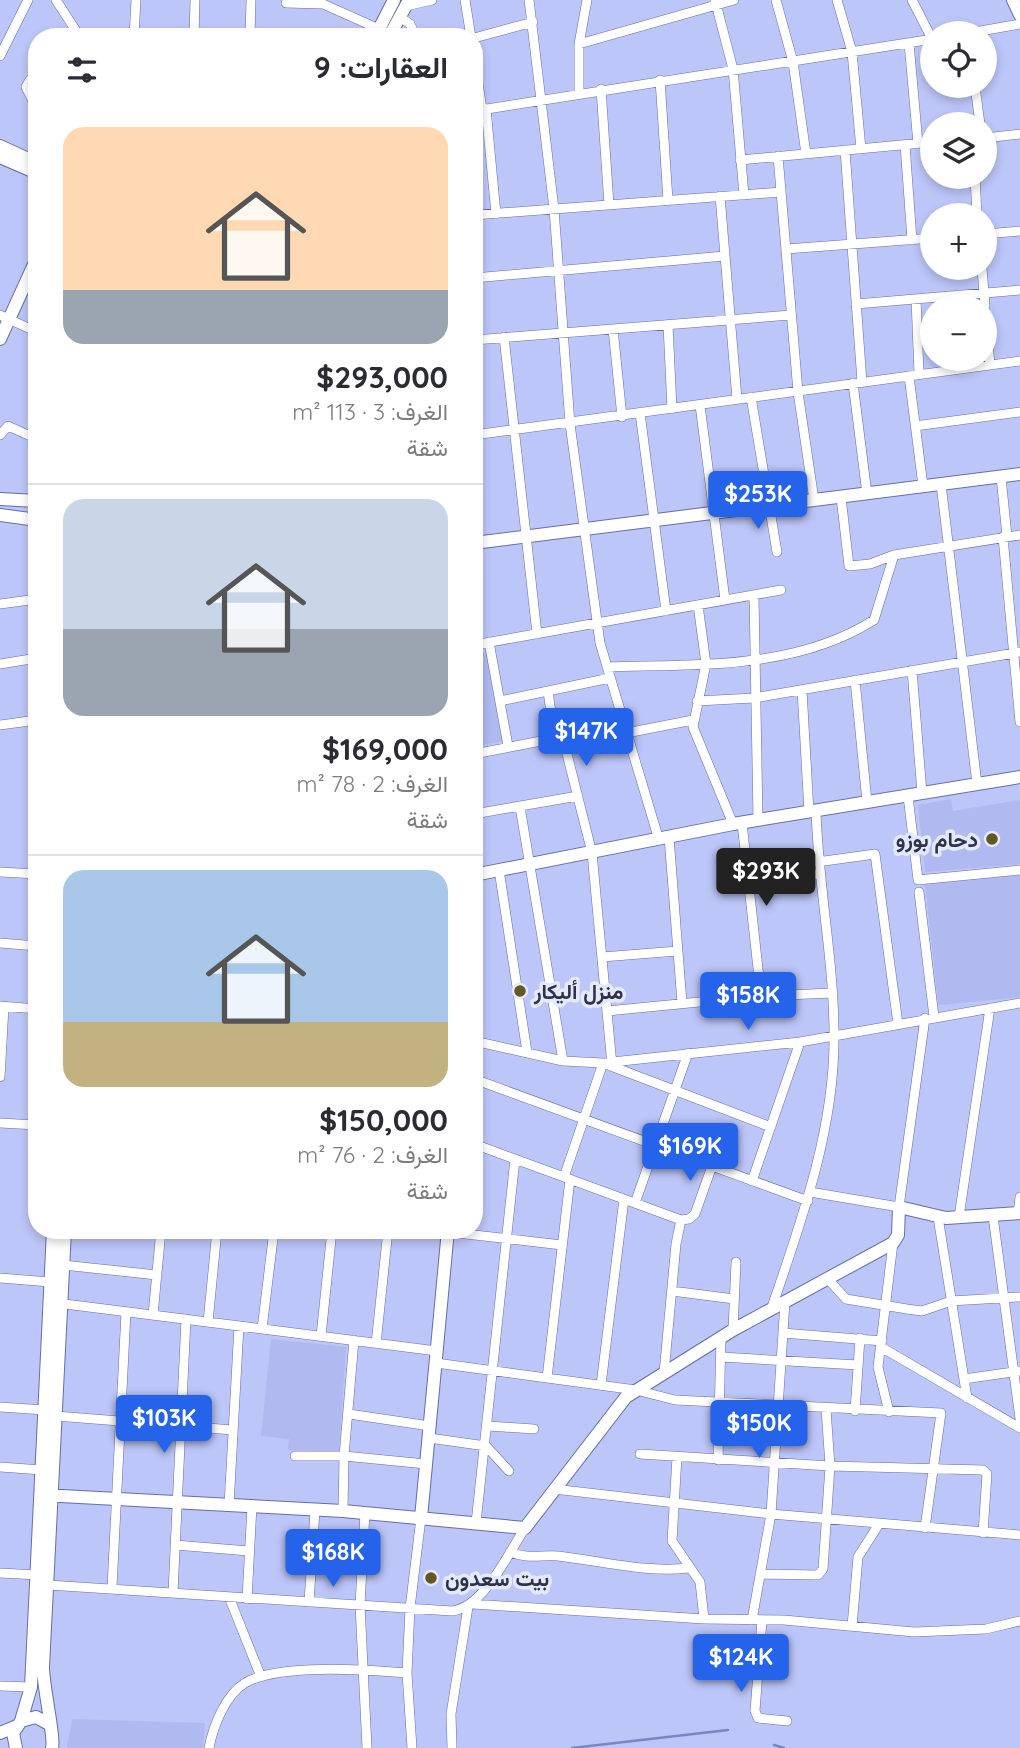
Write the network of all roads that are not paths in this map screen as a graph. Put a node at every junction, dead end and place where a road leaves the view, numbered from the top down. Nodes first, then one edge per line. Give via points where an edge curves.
1 (28, 0) edge
2 (56, 0) edge
3 (136, 0) edge
4 (195, 0) edge
5 (251, 0) edge
6 (432, 0) edge
7 (465, 0) edge
8 (529, 0) edge
9 (587, 0) edge
10 (734, 0) edge
11 (776, 0) edge
12 (836, 0) edge
13 (912, 0) edge
14 (1013, 0) edge
15 (715, 2) edge
16 (286, 3) dead end
17 (399, 4) edge
18 (1020, 15) edge
19 (923, 21) edge
20 (534, 22) junction
21 (1020, 24) edge
22 (74, 28) edge
23 (134, 28) edge
24 (194, 28) edge
25 (251, 28) edge
26 (369, 28) edge
27 (385, 28) edge
28 (412, 28) edge
29 (471, 28) edge
30 (997, 28) edge
31 (483, 35) edge
32 (920, 41) edge
33 (909, 43) junction
34 (579, 44) junction
35 (852, 52) junction
36 (0, 56) edge
37 (793, 62) junction
38 (733, 69) junction
39 (660, 80) junction
40 (601, 89) junction
41 (579, 92) junction
42 (543, 99) junction
43 (483, 110) edge
44 (483, 124) edge
45 (1020, 134) edge
46 (997, 137) edge
47 (918, 144) joint
48 (905, 145) junction
49 (0, 146) edge
50 (861, 149) junction
51 (845, 150) junction
52 (806, 154) junction
53 (778, 156) junction
54 (0, 157) edge
55 (28, 159) edge
56 (740, 160) junction
57 (28, 169) edge
58 (781, 192) junction
59 (744, 194) junction
60 (720, 196) junction
61 (668, 201) junction
62 (609, 205) junction
63 (554, 209) junction
64 (496, 214) junction
65 (483, 215) edge
66 (1020, 232) edge
67 (997, 233) edge
68 (920, 239) edge
69 (912, 240) junction
70 (852, 244) junction
71 (786, 249) junction
72 (725, 256) junction
73 (558, 270) junction
74 (28, 274) edge
75 (483, 277) edge
76 (983, 280) edge
77 (1020, 290) edge
78 (984, 293) junction
79 (916, 299) junction
80 (856, 304) junction
81 (791, 315) junction
82 (4, 317) edge
83 (730, 320) junction
84 (668, 326) junction
85 (28, 328) edge
86 (613, 329) junction
87 (563, 333) junction
88 (504, 337) junction
89 (0, 339) edge
90 (483, 339) edge
91 (1020, 361) edge
92 (997, 364) edge
93 (944, 371) edge
94 (914, 375) junction
95 (857, 383) junction
96 (797, 392) junction
97 (751, 397) junction
98 (737, 399) junction
99 (700, 405) junction
100 (672, 409) junction
101 (1020, 412) edge
102 (640, 413) junction
103 (622, 416) junction
104 (570, 424) junction
105 (915, 426) junction
106 (513, 431) junction
107 (483, 434) edge
108 (0, 435) edge
109 (28, 435) edge
110 (1020, 474) edge
111 (1001, 477) junction
112 (941, 484) junction
113 (923, 486) junction
114 (867, 494) junction
115 (841, 497) junction
116 (0, 499) edge
117 (814, 500) junction
118 (28, 501) edge
119 (769, 506) junction
120 (713, 513) junction
121 (0, 515) edge
122 (28, 519) edge
123 (654, 520) junction
124 (584, 529) junction
125 (1020, 535) edge
126 (1005, 536) junction
127 (526, 537) junction
128 (483, 542) edge
129 (948, 545) junction
130 (776, 552) dead end
131 (894, 555) junction
132 (781, 590) dead end
133 (754, 595) junction
134 (28, 600) edge
135 (725, 600) junction
136 (0, 604) edge
137 (698, 605) junction
138 (666, 611) junction
139 (597, 623) junction
140 (537, 634) junction
141 (489, 642) junction
142 (483, 643) edge
143 (1017, 652) edge
144 (28, 659) edge
145 (754, 660) junction
146 (961, 662) junction
147 (0, 664) edge
148 (706, 664) junction
149 (607, 667) junction
150 (912, 670) junction
151 (610, 678) junction
152 (855, 680) junction
153 (802, 690) junction
154 (548, 692) junction
155 (754, 698) junction
156 (500, 701) junction
157 (697, 701) junction
158 (693, 720) junction
159 (28, 721) edge
160 (1020, 722) edge
161 (0, 725) edge
162 (628, 733) junction
163 (559, 742) junction
164 (508, 746) junction
165 (483, 752) edge
166 (1020, 777) edge
167 (977, 784) junction
168 (922, 793) junction
169 (578, 796) junction
170 (908, 796) junction
171 (867, 802) junction
172 (520, 807) junction
173 (812, 811) junction
174 (483, 813) edge
175 (758, 820) junction
176 (737, 823) junction
177 (664, 838) junction
178 (592, 853) junction
179 (817, 862) junction
180 (530, 864) junction
181 (499, 870) junction
182 (1020, 870) edge
183 (0, 872) edge
184 (483, 873) edge
185 (28, 874) edge
186 (819, 874) junction
187 (748, 875) junction
188 (919, 892) dead end
189 (0, 943) edge
190 (28, 945) edge
191 (678, 951) junction
192 (602, 957) junction
193 (832, 993) junction
194 (761, 996) junction
195 (682, 1003) junction
196 (1020, 1003) edge
197 (2, 1006) edge
198 (28, 1008) edge
199 (990, 1008) junction
200 (607, 1011) junction
201 (930, 1018) junction
202 (898, 1024) junction
203 (834, 1036) junction
204 (800, 1042) junction
205 (483, 1043) edge
206 (527, 1052) junction
207 (688, 1053) junction
208 (563, 1061) junction
209 (0, 1064) edge
210 (609, 1064) junction
211 (0, 1077) edge
212 (483, 1082) edge
213 (674, 1090) junction
214 (582, 1118) junction
215 (0, 1123) edge
216 (28, 1125) edge
217 (771, 1127) junction
218 (654, 1145) junction
219 (483, 1147) edge
220 (515, 1159) junction
221 (712, 1166) junction
222 (567, 1178) junction
223 (752, 1181) junction
224 (809, 1197) junction
225 (1020, 1198) edge
226 (624, 1199) junction
227 (635, 1203) junction
228 (899, 1207) junction
229 (1019, 1214) edge
230 (993, 1216) junction
231 (938, 1217) junction
232 (959, 1217) junction
233 (681, 1220) junction
234 (483, 1235) edge
235 (507, 1238) junction
236 (52, 1239) edge
237 (64, 1239) edge
238 (160, 1239) edge
239 (216, 1239) edge
240 (273, 1239) edge
241 (331, 1239) edge
242 (387, 1239) edge
243 (447, 1239) edge
244 (893, 1243) junction
245 (562, 1245) junction
246 (736, 1262) dead end
247 (63, 1265) junction
248 (157, 1275) junction
249 (0, 1278) edge
250 (827, 1278) junction
251 (50, 1282) junction
252 (672, 1291) junction
253 (1020, 1297) edge
254 (1004, 1298) junction
255 (734, 1299) junction
256 (785, 1301) junction
257 (951, 1301) junction
258 (56, 1303) junction
259 (886, 1305) junction
260 (771, 1310) junction
261 (126, 1312) junction
262 (153, 1315) junction
263 (186, 1319) junction
264 (208, 1322) junction
265 (239, 1326) junction
266 (262, 1329) junction
267 (733, 1330) junction
268 (783, 1332) junction
269 (321, 1336) junction
270 (721, 1338) junction
271 (860, 1338) junction
272 (354, 1340) junction
273 (376, 1344) junction
274 (881, 1344) junction
275 (437, 1357) junction
276 (721, 1357) junction
277 (781, 1361) junction
278 (858, 1365) junction
279 (494, 1370) junction
280 (1017, 1372) edge
281 (664, 1373) junction
282 (547, 1378) junction
283 (964, 1379) junction
284 (601, 1385) junction
285 (636, 1390) junction
286 (967, 1398) junction
287 (720, 1403) junction
288 (778, 1406) junction
289 (0, 1407) edge
290 (826, 1409) junction
291 (855, 1411) junction
292 (889, 1412) junction
293 (50, 1413) junction
294 (349, 1414) junction
295 (1020, 1419) edge
296 (121, 1420) junction
297 (488, 1426) junction
298 (181, 1427) junction
299 (1020, 1428) edge
300 (534, 1429) dead end
301 (233, 1430) junction
302 (430, 1432) junction
303 (486, 1446) junction
304 (640, 1454) dead end
305 (295, 1456) dead end
306 (344, 1456) junction
307 (677, 1457) junction
308 (718, 1460) junction
309 (426, 1464) junction
310 (774, 1464) junction
311 (830, 1466) junction
312 (0, 1467) edge
313 (936, 1468) junction
314 (42, 1470) junction
315 (509, 1471) dead end
316 (554, 1489) junction
317 (47, 1495) junction
318 (117, 1499) junction
319 (177, 1502) junction
320 (673, 1503) junction
321 (229, 1505) junction
322 (252, 1506) junction
323 (314, 1510) junction
324 (343, 1511) junction
325 (365, 1513) junction
326 (771, 1514) junction
327 (826, 1517) junction
328 (421, 1518) junction
329 (476, 1524) junction
330 (879, 1524) junction
331 (525, 1528) junction
332 (925, 1528) junction
333 (982, 1533) junction
334 (1020, 1535) edge
335 (175, 1545) junction
336 (249, 1551) junction
337 (510, 1552) junction
338 (690, 1568) junction
339 (0, 1573) edge
340 (760, 1574) junction
341 (38, 1575) junction
342 (48, 1585) junction
343 (112, 1587) junction
344 (173, 1592) junction
345 (229, 1597) junction
346 (247, 1599) junction
347 (309, 1602) junction
348 (360, 1605) junction
349 (470, 1606) junction
350 (410, 1608) junction
351 (704, 1619) junction
352 (757, 1620) junction
353 (1020, 1621) edge
354 (852, 1626) junction
355 (363, 1670) junction
356 (407, 1673) junction
357 (261, 1676) junction
358 (0, 1686) edge
359 (31, 1687) junction
360 (787, 1721) dead end
361 (19, 1723) junction
362 (49, 1724) junction
363 (0, 1733) edge
364 (0, 1744) edge
365 (15, 1748) edge
366 (52, 1748) edge
367 (209, 1748) edge
368 (367, 1748) edge
369 (412, 1748) edge
370 (452, 1748) edge

1 - 36 street
2 - 22 street
3 - 23 street
4 - 24 street
5 - 25 street
6 - 17 street
7 - 29 street
8 - 20 street
9 - 34 street
10 - 15 street
11 - 37 street
12 - 35 street
13 - 19 street
14 - 18 street
15 - 34 street
15 - 38 street
16 - 26 street via 323,4
17 - 27 street
17 - 28 street
20 - 31 street
20 - 42 street
21 - 30 street
32 - 33 street
33 - 35 street
33 - 47 street
34 - 41 street
35 - 37 street
35 - 50 street
37 - 38 street
37 - 52 street
38 - 39 street
38 - 56 street
39 - 40 street
39 - 61 street
40 - 41 street
40 - 62 street
41 - 42 street
42 - 43 street
42 - 63 street
44 - 64 street
45 - 46 street
47 - 48 street
48 - 50 street
48 - 69 street
49 - 55 street
50 - 51 street
51 - 52 street
51 - 70 street
52 - 53 street
53 - 56 street
53 - 58 street
54 - 57 street
56 - 59 street
58 - 59 street
58 - 71 street
59 - 60 street
60 - 61 street
60 - 72 street
61 - 62 street
62 - 63 street
63 - 64 street
63 - 73 street
64 - 65 street
66 - 67 street
68 - 69 street
69 - 70 street
70 - 71 street
70 - 80 street
71 - 81 street
72 - 73 street
72 - 83 street
73 - 75 street
73 - 87 street
74 - 82 street
76 - 78 street
77 - 78 street
78 - 79 street
79 - 80 street
79 - 94 street
80 - 95 street
81 - 83 street
81 - 96 street
82 - 85 street
82 - 89 street
83 - 84 street
83 - 98 street
84 - 86 street
84 - 100 street
86 - 87 street
86 - 103 street
87 - 88 street
87 - 104 street
88 - 90 street
88 - 106 street
91 - 92 street
93 - 94 street
94 - 95 street
94 - 105 street
95 - 96 street
95 - 114 street
96 - 97 street
96 - 117 street
97 - 98 street
97 - 119 street
98 - 99 street
99 - 100 street
99 - 120 street
100 - 102 street
101 - 105 street
102 - 103 street
102 - 123 street
103 - 104 street
104 - 106 street
104 - 124 street
105 - 113 street
106 - 107 street
106 - 127 street
108 - 109 street via 8,426
110 - 111 street
111 - 112 street
111 - 126 street
112 - 113 street
112 - 129 street
113 - 114 street
114 - 115 street
115 - 117 street
115 - 131 street via 849,566
116 - 118 street
117 - 119 street
119 - 120 street
119 - 130 street
120 - 123 street
120 - 135 street
121 - 122 street
123 - 124 street
123 - 138 street
124 - 127 street
124 - 139 street
125 - 126 street
126 - 129 street
126 - 143 street
127 - 128 street
127 - 140 street
129 - 131 street
129 - 146 street
131 - 145 street via 874,621 846,638 783,657
132 - 133 street
133 - 135 street
133 - 145 street
134 - 136 street
135 - 137 street
137 - 138 street
137 - 148 street
138 - 139 street
139 - 140 street
139 - 149 street
140 - 141 street
141 - 142 street
141 - 156 street
143 - 146 street
143 - 160 street
144 - 147 street
145 - 148 street
145 - 155 street
146 - 150 street
146 - 167 street
148 - 149 street
148 - 157 street
149 - 151 street
150 - 152 street
150 - 168 street
151 - 154 street
151 - 162 street
152 - 153 street
152 - 171 street
153 - 155 street
153 - 173 street
154 - 156 street
154 - 163 street
155 - 157 street
155 - 175 street
156 - 164 street
157 - 158 street
158 - 162 street
158 - 176 street
159 - 161 street
162 - 163 street
162 - 177 street
163 - 164 street
163 - 169 street via 566,750
164 - 165 street
166 - 167 street
167 - 168 street
168 - 170 street
169 - 172 street
169 - 178 street
170 - 171 street
170 - 182 street via 918,880
171 - 173 street
172 - 174 street
172 - 180 street
173 - 175 street
173 - 179 street
175 - 176 street
176 - 177 street
176 - 187 street
177 - 178 street
177 - 191 street
178 - 180 street
178 - 192 street
179 - 186 street
179 - 202 street via 875,854
180 - 181 street
180 - 208 street
181 - 184 street
181 - 206 street
183 - 185 street
186 - 187 street
186 - 193 street
187 - 194 street
188 - 201 street
189 - 190 street
191 - 192 street
191 - 195 street
192 - 200 street
193 - 194 street
193 - 203 street
194 - 195 street
195 - 200 street
196 - 199 street
197 - 198 street
197 - 209 street
199 - 201 street
199 - 232 street
200 - 210 street
201 - 202 street
201 - 228 street
202 - 203 street
203 - 204 street
203 - 224 street via 831,1083
204 - 207 street
204 - 217 street
205 - 206 street
206 - 208 street
207 - 210 street
207 - 213 street
208 - 210 street
209 - 211 street
210 - 213 street
210 - 214 street
212 - 214 street
213 - 217 street
213 - 218 street
214 - 218 street
214 - 222 street
215 - 216 street
217 - 223 street
218 - 221 street
218 - 227 street
219 - 220 street
220 - 222 street
220 - 235 street
221 - 223 street
221 - 233 street via 695,1214
222 - 226 street
222 - 245 street
223 - 224 street
224 - 228 street
224 - 260 street
225 - 229 street
226 - 227 street
226 - 284 street
227 - 233 street
228 - 231 street
228 - 244 street via 898,1235
229 - 230 street
230 - 232 street
230 - 254 street
231 - 232 street
231 - 257 street
233 - 252 street
234 - 235 street
235 - 245 street
235 - 279 street
236 - 251 street
237 - 247 street
238 - 248 street
239 - 264 street
240 - 266 street
241 - 269 street
242 - 273 street
243 - 275 street
244 - 250 street
244 - 259 street
245 - 282 street
246 - 255 street
247 - 248 street
247 - 258 street
248 - 262 street
249 - 251 street
250 - 256 street
250 - 259 street via 846,1299
251 - 258 street
252 - 255 street
252 - 281 street
253 - 254 street
254 - 257 street
254 - 280 street
255 - 267 street
256 - 260 street
256 - 268 street
257 - 259 street via 922,1311
257 - 283 street
258 - 261 street
258 - 293 street
259 - 274 street
260 - 267 street
261 - 262 street
261 - 296 street
262 - 263 street
263 - 264 street
263 - 298 street
264 - 265 street
265 - 266 street
265 - 301 street
266 - 269 street
267 - 270 street
268 - 271 street
268 - 277 street
269 - 272 street
270 - 276 street
270 - 281 street
271 - 274 street
271 - 278 street
272 - 273 street
272 - 294 street
273 - 275 street
274 - 286 street
274 - 292 street via 878,1367
275 - 279 street
275 - 302 street
276 - 277 street
276 - 287 street
277 - 278 street
277 - 288 street
278 - 291 street
279 - 282 street
279 - 297 street
280 - 283 street
280 - 295 street
281 - 285 street
282 - 284 street
283 - 286 street
284 - 285 street
285 - 287 street via 675,1400
285 - 316 street via 610,1413
286 - 299 street
287 - 288 street
287 - 308 street
288 - 290 street
288 - 310 street
289 - 293 street
290 - 291 street
290 - 311 street
291 - 292 street
292 - 313 street via 941,1413
293 - 296 street
293 - 314 street
293 - 317 street
294 - 302 street
294 - 306 street
296 - 298 street
296 - 318 street
297 - 300 street
297 - 303 street
298 - 301 street
298 - 319 street
301 - 321 street
302 - 303 street
302 - 309 street
303 - 315 street
303 - 329 street
304 - 307 street
305 - 306 street
306 - 309 street
306 - 324 street
307 - 308 street
307 - 320 street
308 - 310 street
309 - 328 street
310 - 311 street
310 - 326 street
311 - 313 street
311 - 327 street
312 - 314 street
313 - 332 street
313 - 333 street via 986,1471
314 - 317 street
316 - 320 street
316 - 331 street
317 - 318 street
317 - 341 street
317 - 342 street
318 - 319 street
318 - 343 street
319 - 321 street
319 - 335 street
320 - 326 street
320 - 338 street via 671,1541
321 - 322 street
322 - 323 street
322 - 336 street
323 - 324 street
323 - 347 street
324 - 325 street
325 - 328 street
325 - 348 street
326 - 327 street
326 - 340 street
327 - 330 street
327 - 340 street via 821,1573
328 - 329 street
328 - 350 street
329 - 331 street
330 - 332 street
330 - 354 street via 858,1556
331 - 337 street
332 - 333 street
333 - 334 street
335 - 336 street
335 - 344 street
336 - 346 street
337 - 338 street via 654,1571
337 - 349 street
338 - 351 street via 700,1582
339 - 341 street
340 - 352 street
341 - 359 street
342 - 343 street
342 - 362 street via 43,1677
343 - 344 street
344 - 345 street
345 - 346 street
345 - 357 street
346 - 347 street
347 - 348 street
348 - 350 street
348 - 355 street
349 - 350 street via 452,1611
349 - 351 street
349 - 370 street via 451,1714
350 - 356 street
351 - 352 street
352 - 354 street
352 - 360 street via 755,1711 758,1718
353 - 354 street via 986,1629 914,1632
355 - 356 street
355 - 357 street
355 - 368 street
356 - 369 street
357 - 367 street via 243,1684 232,1697 213,1730
358 - 359 street
359 - 361 street
361 - 362 street via 36,1717
361 - 363 street
361 - 365 street via 13,1737
362 - 366 street via 54,1735
364 - 365 street

